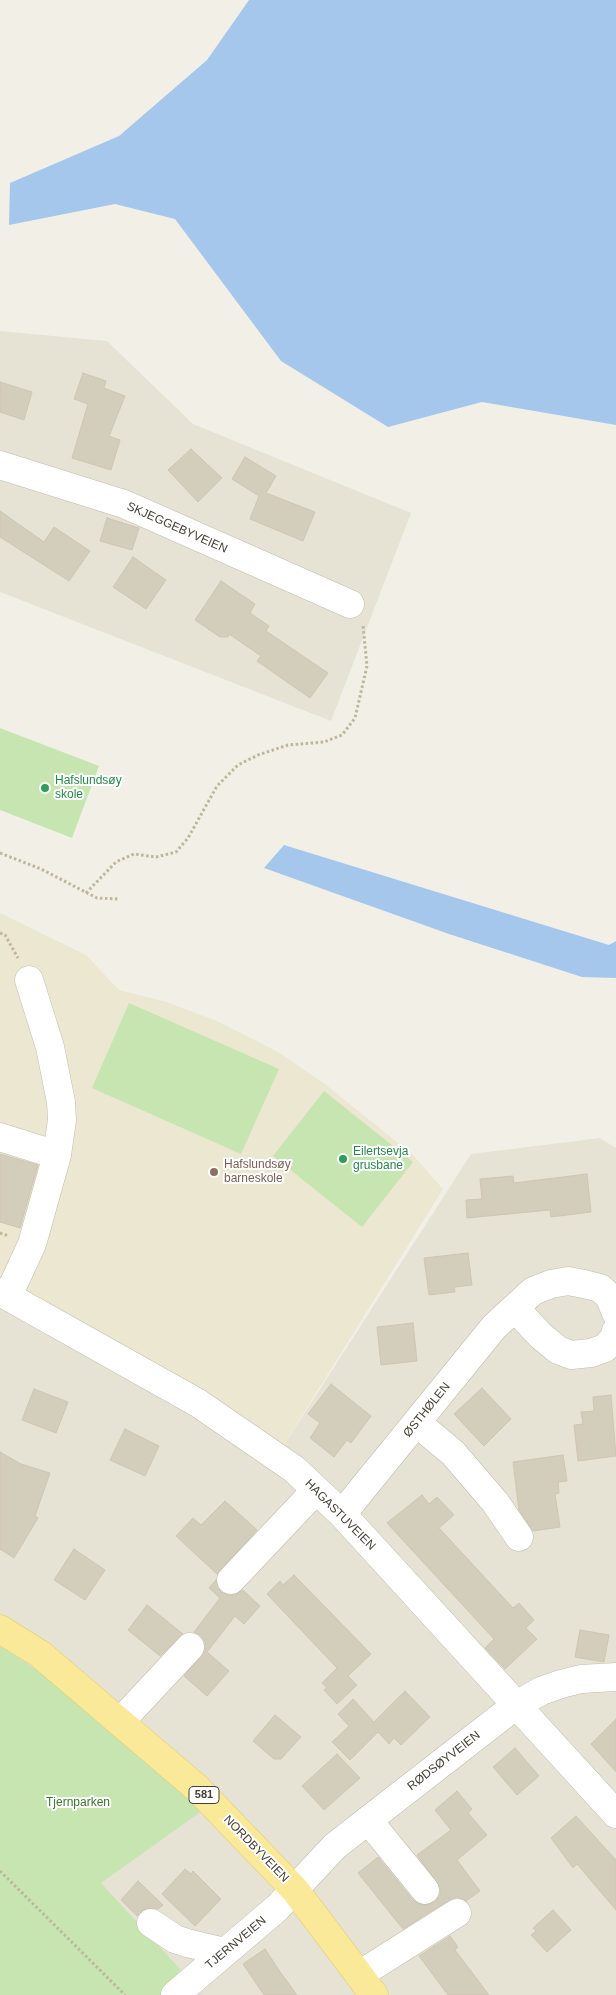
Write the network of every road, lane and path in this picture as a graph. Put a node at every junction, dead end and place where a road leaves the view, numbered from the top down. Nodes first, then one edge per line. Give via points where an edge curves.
1 (0, 465) edge
2 (350, 604) joint
3 (0, 854) edge
4 (86, 893) junction
5 (118, 899) dead end
6 (0, 933) edge
7 (30, 980) joint
8 (0, 1137) edge
9 (56, 1155) junction
10 (4, 1294) edge
11 (515, 1308) junction
12 (616, 1313) edge
13 (616, 1331) edge
14 (417, 1423) junction
15 (316, 1490) junction
16 (342, 1514) junction
17 (519, 1537) dead end
18 (231, 1580) dead end
19 (0, 1629) edge
20 (190, 1647) dead end
21 (616, 1677) edge
22 (515, 1706) junction
23 (120, 1722) junction
24 (616, 1814) edge
25 (368, 1820) junction
26 (0, 1871) edge
27 (295, 1890) junction
28 (425, 1890) dead end
29 (457, 1913) dead end
30 (151, 1923) dead end
31 (225, 1952) junction
32 (367, 1985) edge
33 (125, 1995) edge
34 (175, 1995) edge

1 - 2 street, SKJEGGEBYVEIEN via 124,504
2 - 4 path via 365,628 367,666 355,718 342,735 324,742 288,744 238,766 217,786 188,838 176,852 156,857 134,854 116,862
3 - 4 path via 40,869
4 - 5 path via 97,898
6 - 7 path via 5,935
7 - 9 street via 50,1047 61,1102 62,1120
8 - 9 street
9 - 10 street via 32,1244
10 - 15 street, HAGASTUVEIEN via 198,1403 277,1456
11 - 12 street, ØSTHØLEN via 533,1291 568,1281 600,1288 609,1296
11 - 13 street via 540,1335 558,1350 571,1355 605,1348
11 - 14 street, ØSTHØLEN via 494,1328
14 - 16 street, ØSTHØLEN
14 - 17 street via 453,1453 495,1502
15 - 16 street, HAGASTUVEIEN
15 - 18 street
16 - 22 street, HAGASTUVEIEN
19 - 23 main road, NORDBYVEIEN / 581 via 40,1654
20 - 23 street
21 - 22 street, RØDSØYVEIEN via 561,1684
22 - 24 street, HAGASTUVEIEN
22 - 25 street, RØDSØYVEIEN
23 - 27 main road, NORDBYVEIEN / 581 via 198,1788
25 - 27 street, RØDSØYVEIEN via 335,1846
25 - 28 street
26 - 33 path
27 - 31 street, TJERNVEIEN
27 - 32 main road, NORDBYVEIEN / 581
29 - 32 street
30 - 31 street via 187,1944
31 - 34 street, TJERNVEIEN

